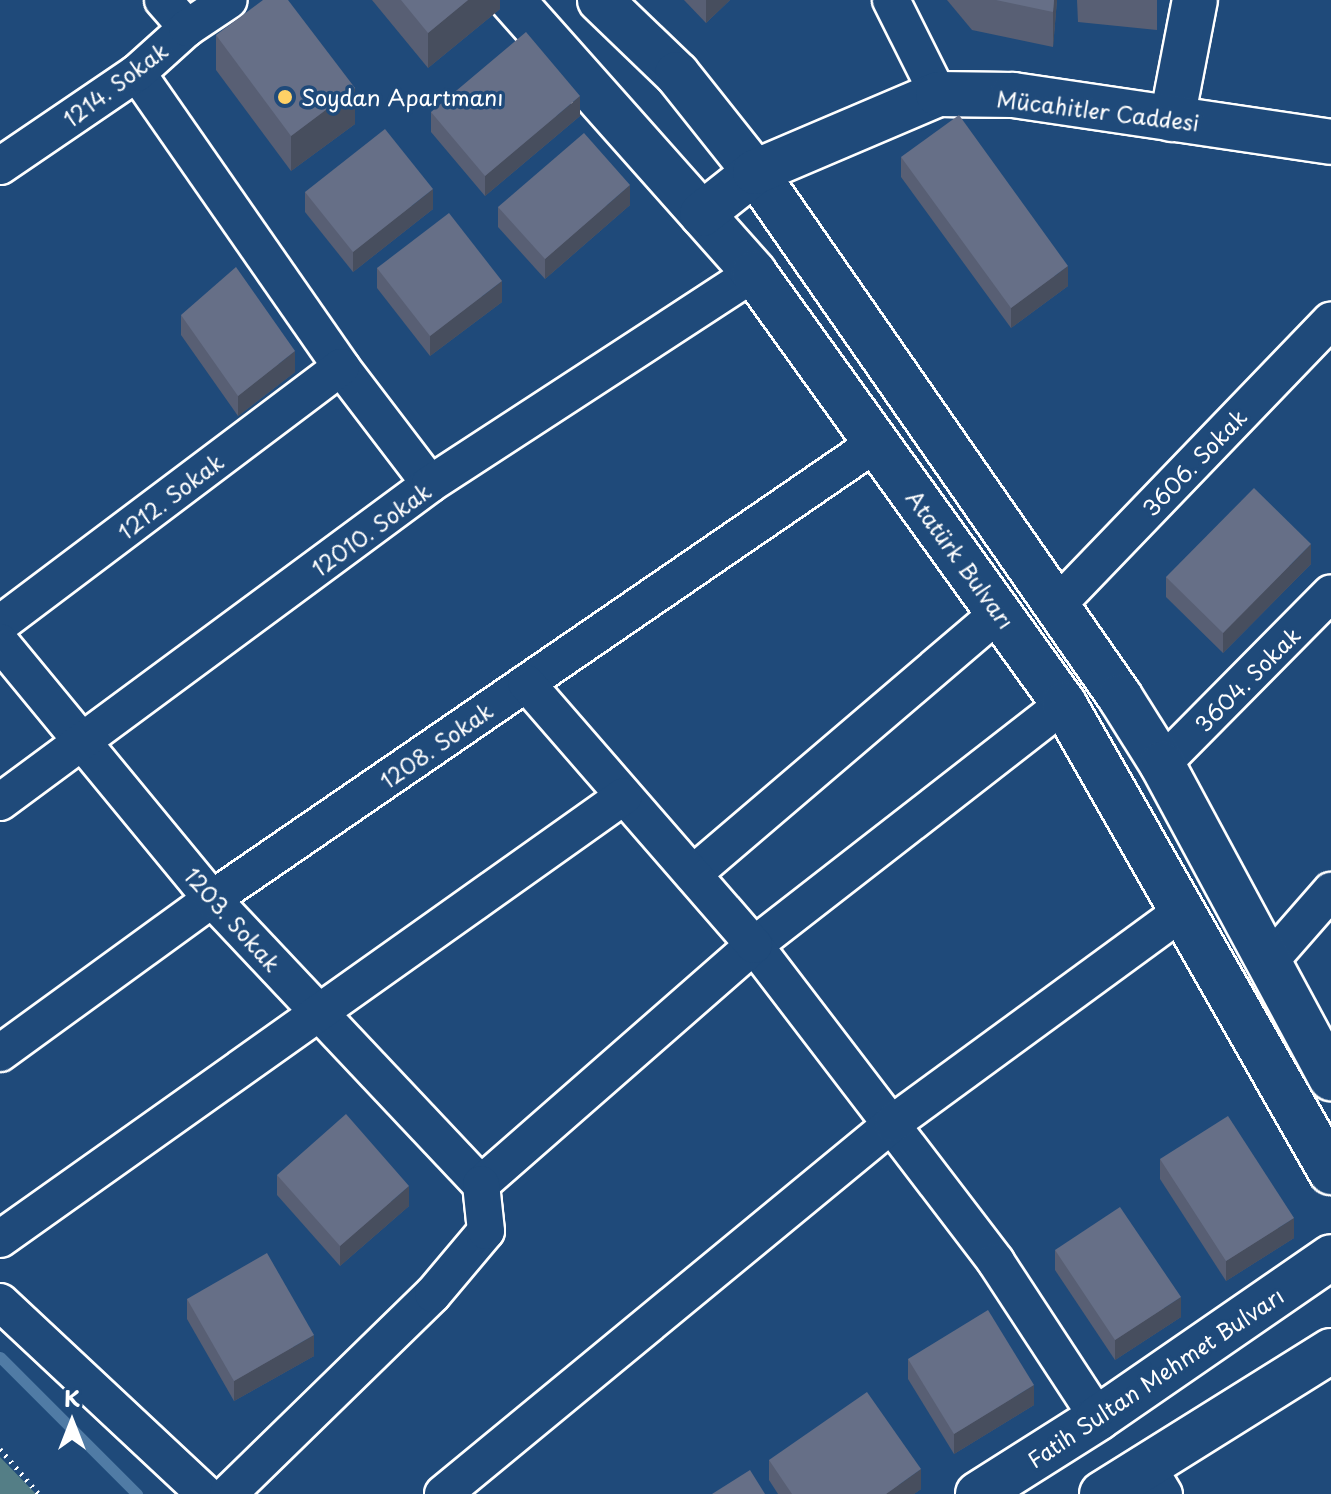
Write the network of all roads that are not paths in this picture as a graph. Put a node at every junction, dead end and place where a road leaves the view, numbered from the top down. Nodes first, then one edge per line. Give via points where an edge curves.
1 (163, 0) edge
2 (229, 0) edge
3 (512, 0) edge
4 (600, 0) edge
5 (891, 0) edge
6 (1195, 0) edge
7 (187, 28) junction
8 (137, 73) junction
9 (938, 94) junction
10 (1172, 119) junction
11 (1331, 142) edge
12 (0, 166) edge
13 (755, 172) junction
14 (702, 214) junction
15 (754, 273) junction
16 (1331, 320) edge
17 (341, 367) junction
18 (876, 443) junction
19 (430, 484) junction
20 (1331, 593) edge
21 (1057, 605) junction
22 (1000, 612) junction
23 (0, 624) edge
24 (0, 642) edge
25 (526, 683) junction
26 (1064, 704) junction
27 (81, 742) junction
28 (1162, 764) junction
29 (624, 796) junction
30 (0, 802) edge
31 (693, 874) junction
32 (1331, 891) edge
33 (212, 899) junction
34 (1180, 913) junction
35 (754, 945) junction
36 (1268, 963) junction
37 (319, 1012) junction
38 (0, 1053) edge
39 (1331, 1078) edge
40 (893, 1123) junction
41 (1331, 1172) edge
42 (481, 1184) junction
43 (0, 1239) edge
44 (1331, 1257) edge
45 (0, 1302) edge
46 (1331, 1351) edge
47 (1098, 1418) junction
48 (1156, 1480) edge
49 (205, 1494) edge
50 (228, 1494) edge
51 (443, 1494) edge
52 (978, 1494) edge
53 (1102, 1494) edge

1 - 7 street
2 - 7 street, 1214. Sokak
3 - 14 main road, Atatürk Bulvarı
4 - 13 main road via 677,74
5 - 9 street
6 - 10 main road
7 - 8 street, 1214. Sokak
8 - 12 street, 1214. Sokak
8 - 17 street
9 - 10 main road, Mücahitler Caddesi via 1013,95
9 - 13 main road, Mücahitler Caddesi
10 - 11 main road, Mücahitler Caddesi
13 - 14 main road, Mücahitler Caddesi
13 - 21 main road
14 - 15 main road, Atatürk Bulvarı
15 - 18 main road, Atatürk Bulvarı
15 - 19 street, 12010. Sokak
16 - 21 street, 3606. Sokak
17 - 19 street
17 - 23 street, 1212. Sokak
18 - 22 main road, Atatürk Bulvarı
18 - 25 street, 1208. Sokak
19 - 27 street, 12010. Sokak
20 - 28 street, 3604. Sokak
21 - 28 main road
22 - 26 main road, Atatürk Bulvarı
22 - 31 street
24 - 27 street, 1203. Sokak
25 - 29 street
25 - 33 street, 1208. Sokak
26 - 34 main road, Atatürk Bulvarı
26 - 35 street
27 - 30 street, 12010. Sokak
27 - 33 street, 1203. Sokak
28 - 36 main road
29 - 31 street
29 - 37 street
31 - 35 street
32 - 36 street
33 - 37 street, 1203. Sokak
33 - 38 street, 1208. Sokak
34 - 40 street
34 - 41 main road, Atatürk Bulvarı
35 - 40 street
35 - 42 street
36 - 39 main road
37 - 42 street, 1203. Sokak
37 - 43 street
40 - 47 street via 996,1262
40 - 51 street
42 - 50 street via 486,1231 433,1294
44 - 47 main road, Fatih Sultan Mehmet Bulvarı
45 - 49 street
46 - 48 main road
47 - 52 main road, Fatih Sultan Mehmet Bulvarı
48 - 53 main road

